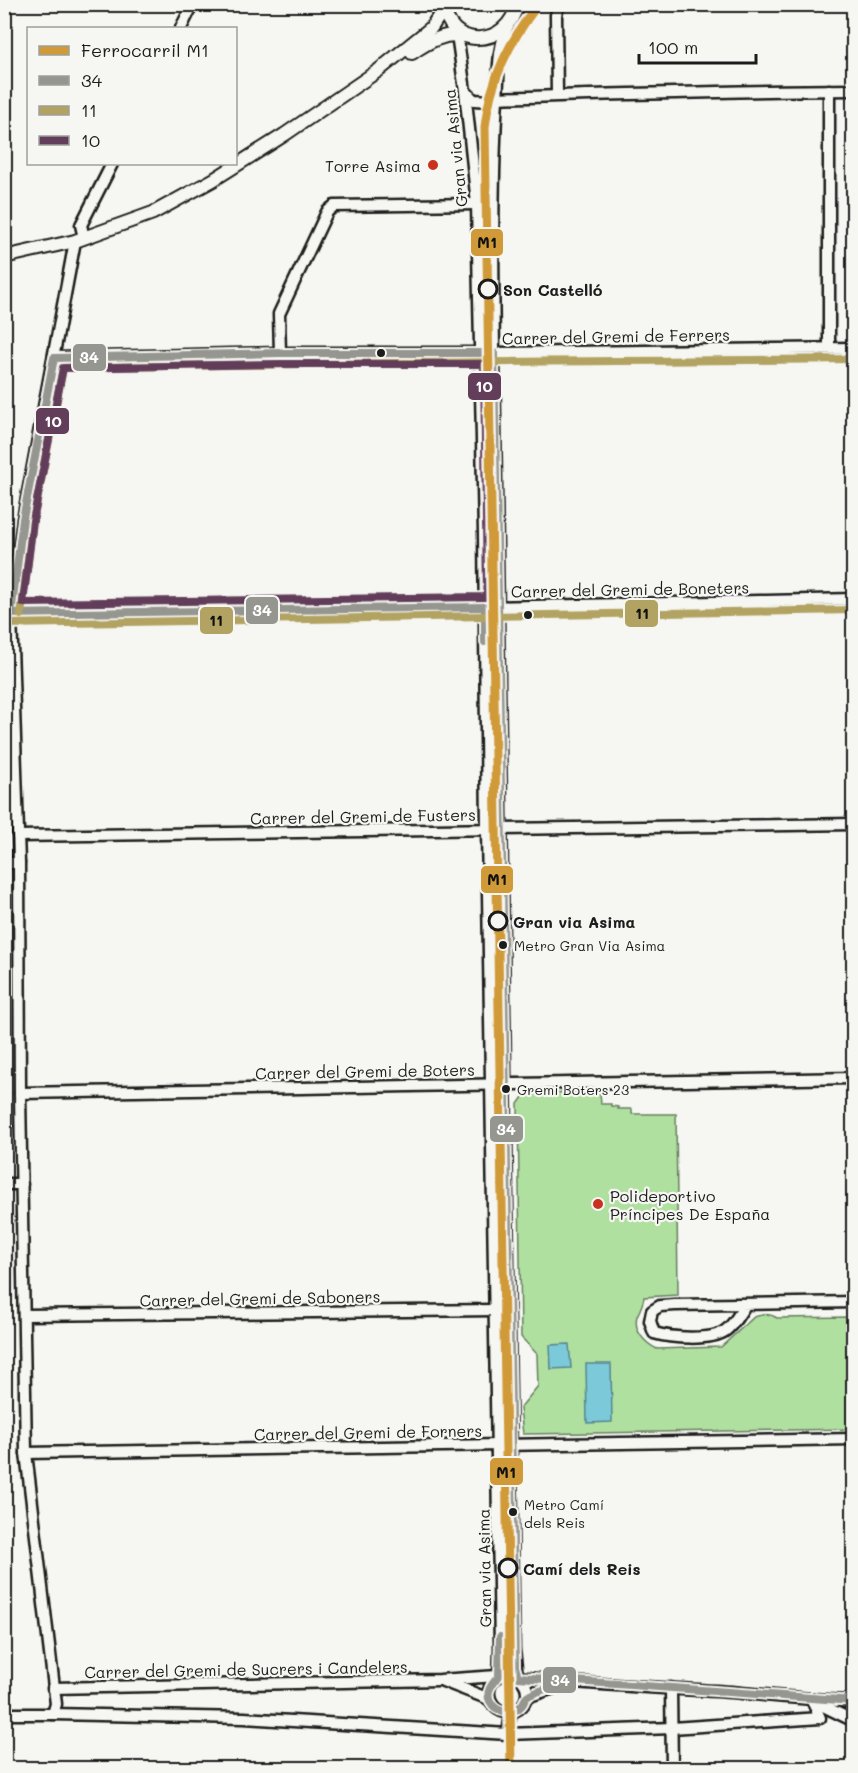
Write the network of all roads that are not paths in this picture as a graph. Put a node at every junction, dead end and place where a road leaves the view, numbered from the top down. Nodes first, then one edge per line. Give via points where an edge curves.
1 (193, 4) edge
2 (443, 4) edge
3 (559, 4) edge
4 (517, 5) edge
5 (508, 26) junction
6 (182, 27) edge
7 (458, 31) junction
8 (379, 70) junction
9 (829, 90) junction
10 (854, 90) edge
11 (465, 91) junction
12 (557, 96) junction
13 (497, 98) junction
14 (111, 165) edge
15 (237, 165) edge
16 (237, 165) edge
17 (477, 204) junction
18 (80, 239) junction
19 (4, 257) edge
20 (829, 348) junction
21 (854, 348) edge
22 (481, 352) junction
23 (494, 352) junction
24 (280, 353) junction
25 (54, 358) junction
26 (854, 599) edge
27 (485, 607) junction
28 (498, 607) junction
29 (8, 614) edge
30 (10, 734) edge
31 (854, 824) edge
32 (487, 830) junction
33 (502, 830) junction
34 (18, 836) junction
35 (4, 863) edge
36 (19, 863) junction
37 (854, 1078) edge
38 (491, 1083) junction
39 (505, 1083) junction
40 (20, 1093) junction
41 (4, 1184) edge
42 (22, 1184) junction
43 (854, 1302) edge
44 (746, 1304) junction
45 (495, 1310) junction
46 (25, 1316) junction
47 (854, 1439) edge
48 (498, 1444) junction
49 (511, 1445) junction
50 (26, 1453) junction
51 (498, 1676) junction
52 (518, 1676) junction
53 (440, 1680) junction
54 (569, 1683) junction
55 (53, 1688) junction
56 (671, 1688) junction
57 (527, 1698) junction
58 (489, 1699) junction
59 (812, 1700) junction
60 (854, 1701) edge
61 (511, 1712) junction
62 (4, 1713) edge
63 (53, 1714) junction
64 (854, 1721) edge
65 (672, 1728) junction
66 (508, 1734) junction
67 (672, 1768) edge

1 - 6 street
2 - 7 main road
2 - 8 main road via 432,28
3 - 12 street
4 - 5 main road
5 - 7 main road via 480,39
5 - 13 street, Gran via Asima via 501,48
7 - 8 main road
7 - 11 street, Gran via Asima
8 - 16 main road
9 - 10 street
9 - 12 street
9 - 20 street
11 - 13 street via 474,100
11 - 17 street, Gran via Asima
12 - 13 street
13 - 23 street, Gran via Asima
14 - 18 street via 81,225
15 - 18 main road via 153,213
17 - 22 street, Gran via Asima
17 - 24 street via 334,206 327,212 279,314
18 - 19 main road
18 - 25 street
20 - 21 street, Carrer del Gremi de Ferrers
20 - 23 street, Carrer del Gremi de Ferrers
22 - 23 street, Carrer del Gremi de Ferrers
22 - 24 street, Carrer del Gremi de Ferrers
22 - 27 street, Gran via Asima
23 - 28 street, Gran via Asima
24 - 25 street, Carrer del Gremi de Ferrers
25 - 29 street
26 - 28 street, Carrer del Gremi de Boneters
27 - 28 street, Carrer del Gremi de Boneters
27 - 29 street, Carrer del Gremi de Boneters
27 - 32 street, Gran via Asima
28 - 33 street, Gran via Asima
29 - 30 street
30 - 34 street
31 - 33 street, Carrer del Gremi de Fusters
32 - 33 street, Carrer del Gremi de Fusters
32 - 34 street, Carrer del Gremi de Fusters
32 - 38 street, Gran via Asima
33 - 39 street, Gran via Asima
34 - 36 street
35 - 36 street
36 - 40 street
37 - 39 street, Carrer del Gremi de Boters
38 - 39 street, Carrer del Gremi de Boters
38 - 40 street, Carrer del Gremi de Boters
38 - 45 street, Gran via Asima
39 - 49 street, Gran via Asima
40 - 42 street
41 - 42 street
42 - 46 street
43 - 44 street
44 - 44 street via 660,1306 652,1311 650,1321 654,1333 666,1336 714,1336 727,1330
45 - 46 street, Carrer del Gremi de Saboners
45 - 48 street, Gran via Asima
46 - 50 street
47 - 49 street, Carrer del Gremi de Forners
48 - 49 street, Carrer del Gremi de Forners
48 - 50 street, Carrer del Gremi de Forners
48 - 51 street, Gran via Asima
49 - 52 street, Gran via Asima via 514,1667
50 - 55 street
51 - 52 street
51 - 53 street, Carrer del Gremi de Sucrers i Candelers
51 - 58 street via 489,1686
52 - 54 street
52 - 57 street via 526,1686
53 - 55 street, Carrer del Gremi de Sucrers i Candelers
53 - 58 street, Carrer del Gremi de Sucrers i Candelers
54 - 56 street
54 - 57 street
55 - 63 street
56 - 59 street
56 - 65 street
57 - 61 street
58 - 61 street via 500,1711
59 - 60 street
59 - 64 street
59 - 65 street via 820,1718
61 - 66 street
62 - 63 street
63 - 66 street via 244,1718
65 - 66 street
65 - 67 street

